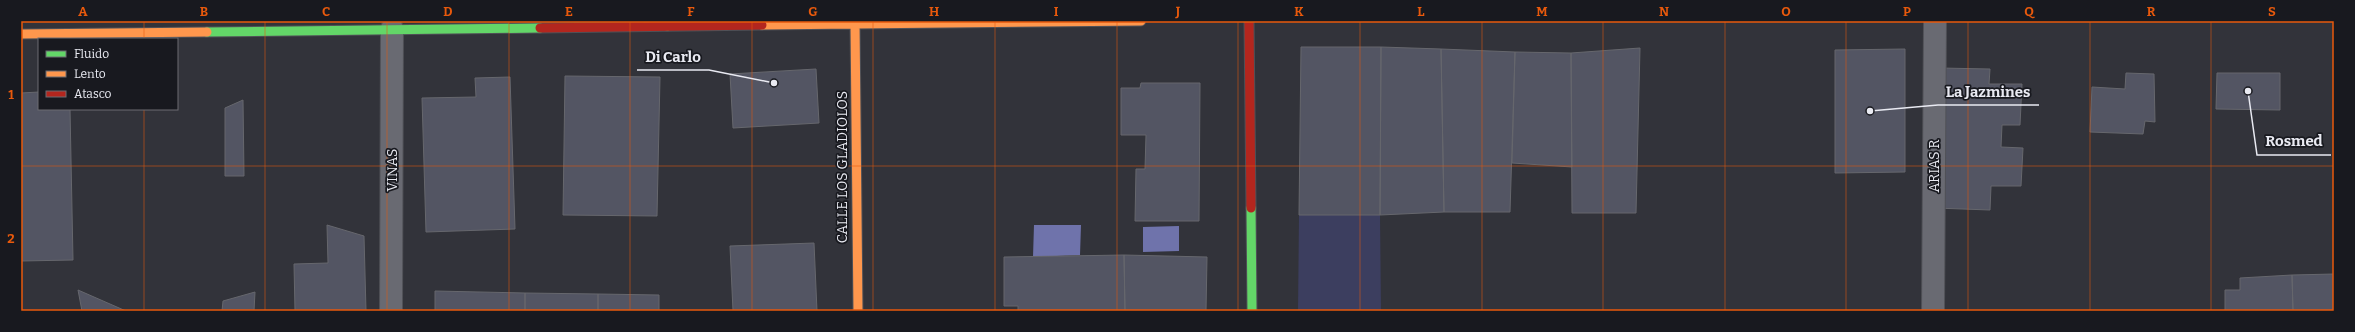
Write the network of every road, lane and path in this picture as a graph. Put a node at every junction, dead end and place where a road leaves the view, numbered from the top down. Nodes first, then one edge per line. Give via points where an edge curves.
1 (648, 21) edge
2 (1141, 21) edge
3 (1249, 21) edge
4 (1935, 21) edge
5 (855, 23) junction
6 (667, 26) junction
7 (392, 29) junction
8 (21, 34) edge
9 (391, 311) edge
10 (858, 311) edge
11 (1252, 311) edge
12 (1932, 311) edge

1 - 6 street
2 - 5 street
3 - 11 street
4 - 12 street, ARIAS R
5 - 6 street
5 - 10 street, CALLE LOS GLADIOLOS
6 - 7 street
7 - 8 street
7 - 9 street, VINAS

